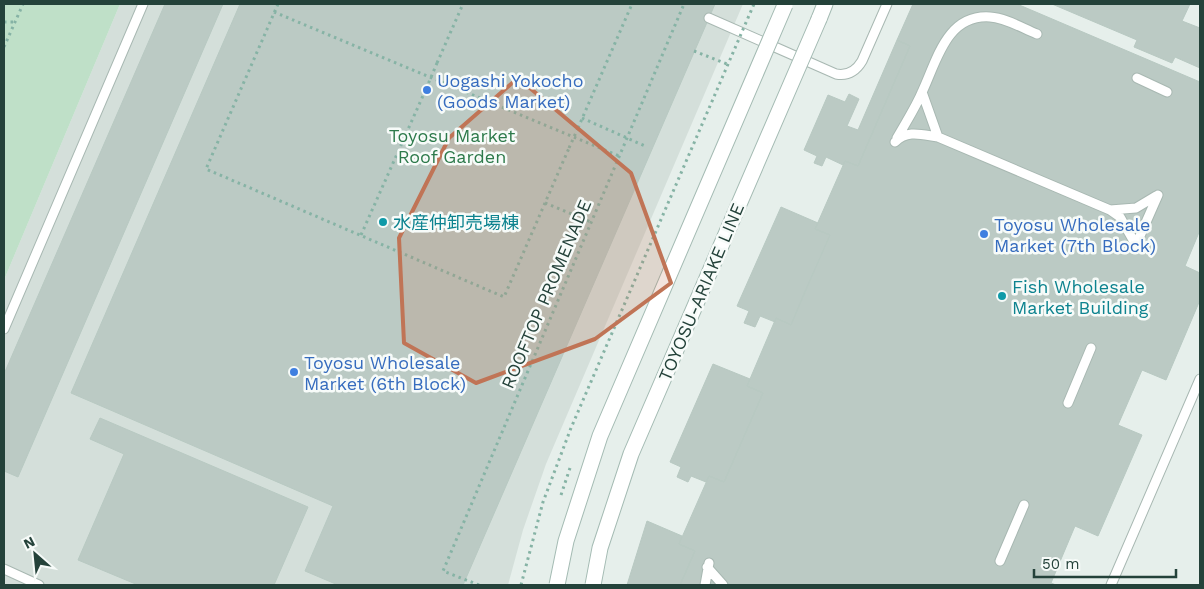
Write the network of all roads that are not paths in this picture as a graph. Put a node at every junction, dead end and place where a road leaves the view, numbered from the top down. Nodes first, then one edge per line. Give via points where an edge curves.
1 (143, 4) edge
2 (785, 4) edge
3 (825, 4) edge
4 (887, 4) edge
5 (709, 18) dead end
6 (1037, 34) dead end
7 (1137, 78) dead end
8 (922, 92) junction
9 (1167, 92) dead end
10 (938, 137) junction
11 (1110, 210) junction
12 (4, 329) edge
13 (1091, 348) dead end
14 (1200, 379) edge
15 (1068, 403) dead end
16 (1024, 504) dead end
17 (1000, 561) dead end
18 (4, 569) edge
19 (34, 584) edge
20 (557, 585) edge
21 (593, 585) edge
22 (705, 585) edge
23 (723, 585) edge
24 (1111, 585) edge

1 - 12 lane
2 - 20 main road, TOYOSU-ARIAKE LINE, bridge via 600,436 566,541
3 - 21 main road, TOYOSU-ARIAKE LINE, bridge via 631,454 600,548
4 - 5 lane via 862,61 844,74 836,74
6 - 8 lane via 993,17 973,18 961,23 947,37
7 - 9 lane
8 - 10 lane
8 - 10 lane via 896,142 910,133
10 - 11 lane
11 - 11 lane via 1136,208 1158,195 1136,245 1120,218
13 - 15 lane
14 - 24 lane
16 - 17 lane
18 - 19 lane
22 - 23 lane via 708,565

